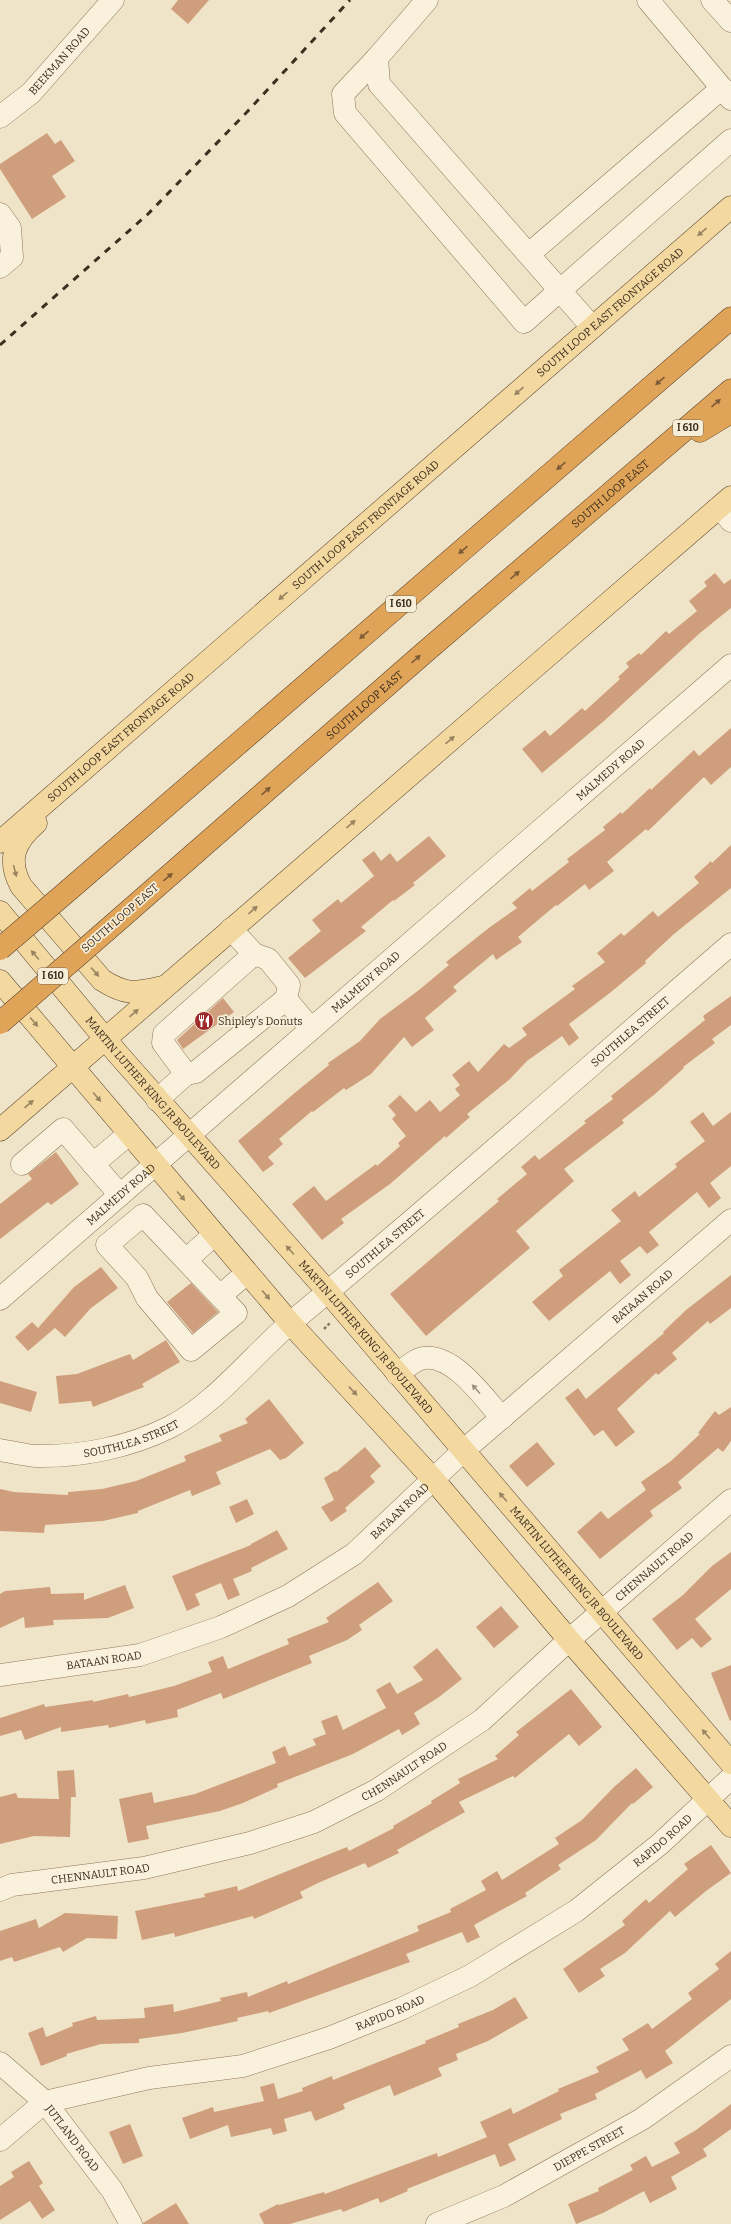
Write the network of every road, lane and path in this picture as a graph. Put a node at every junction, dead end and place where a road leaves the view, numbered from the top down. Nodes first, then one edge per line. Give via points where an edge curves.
1 (427, 0) edge
2 (648, 0) edge
3 (712, 0) edge
4 (106, 2) edge
5 (730, 18) edge
6 (377, 58) junction
7 (726, 94) edge
8 (0, 116) edge
9 (731, 140) edge
10 (731, 207) edge
11 (0, 214) edge
12 (529, 254) junction
13 (0, 267) edge
14 (561, 291) junction
15 (731, 304) edge
16 (731, 318) edge
17 (592, 327) junction
18 (679, 364) junction
19 (731, 390) edge
20 (731, 412) edge
21 (644, 465) junction
22 (727, 509) edge
23 (731, 665) edge
24 (153, 709) junction
25 (0, 842) edge
26 (0, 912) edge
27 (231, 929) junction
28 (731, 944) edge
29 (0, 949) edge
30 (254, 954) junction
31 (0, 981) edge
32 (164, 987) junction
33 (286, 999) junction
34 (0, 1023) edge
35 (311, 1029) junction
36 (105, 1039) junction
37 (72, 1067) junction
38 (186, 1074) junction
39 (157, 1100) junction
40 (0, 1130) edge
41 (129, 1134) junction
42 (188, 1135) junction
43 (22, 1164) dead end
44 (93, 1164) junction
45 (155, 1165) junction
46 (120, 1195) junction
47 (95, 1217) junction
48 (731, 1220) edge
49 (214, 1234) junction
50 (113, 1239) junction
51 (186, 1260) junction
52 (247, 1273) junction
53 (328, 1292) junction
54 (220, 1296) junction
55 (0, 1299) edge
56 (330, 1323) dead end
57 (290, 1324) junction
58 (324, 1329) dead end
59 (397, 1374) junction
60 (502, 1418) junction
61 (0, 1450) edge
62 (463, 1451) junction
63 (433, 1479) junction
64 (731, 1500) edge
65 (602, 1613) junction
66 (569, 1640) junction
67 (0, 1675) edge
68 (731, 1763) edge
69 (731, 1778) edge
70 (707, 1800) junction
71 (731, 1826) edge
72 (0, 1890) edge
73 (731, 2056) edge
74 (0, 2063) edge
75 (45, 2102) junction
76 (0, 2140) edge
77 (131, 2224) edge
78 (436, 2224) edge

1 - 6 street
2 - 7 street
3 - 5 street
4 - 8 street, BEEKMAN ROAD via 31,93
6 - 12 street via 379,84
6 - 14 street via 343,94 345,112 524,322
7 - 12 street
9 - 14 street
10 -> 17 main road, SOUTH LOOP EAST FRONTAGE ROAD
11 - 13 street via 10,228 12,257
12 - 14 street
14 - 17 street
15 - 18 highway
16 - 18 highway, I 610
17 -> 24 main road, SOUTH LOOP EAST FRONTAGE ROAD
18 -> 29 highway, I 610, bridge
21 -> 19 highway, SOUTH LOOP EAST / I 610
20 - 21 highway
34 -> 21 highway, SOUTH LOOP EAST / I 610, bridge via 425,652
27 -> 22 main road
23 - 35 street, MALMEDY ROAD
24 - 25 main road, SOUTH LOOP EAST FRONTAGE ROAD
24 -> 32 main road via 133,739 27,831 12,856 14,873 21,886 102,980 118,990 137,993
36 -> 26 main road, MARTIN LUTHER KING JR BOULEVARD
27 - 30 street
27 - 32 main road
28 - 53 street, SOUTHLEA STREET
30 - 33 street via 268,959 289,985
30 - 38 street via 164,1034 163,1043
31 -> 37 main road
36 -> 32 main road
33 - 35 street
33 - 38 street via 196,1072
35 - 42 street, MALMEDY ROAD
36 - 37 main road
36 - 39 main road, MARTIN LUTHER KING JR BOULEVARD
40 -> 37 main road
37 -> 41 main road
38 - 39 street
39 - 42 main road, MARTIN LUTHER KING JR BOULEVARD
41 - 44 street
41 - 45 main road
42 - 45 street, MALMEDY ROAD
53 -> 42 main road, MARTIN LUTHER KING JR BOULEVARD
43 - 44 street via 63,1129
44 - 46 street
45 - 46 street, MALMEDY ROAD
45 -> 49 main road
46 - 47 street, MALMEDY ROAD
47 - 50 street
47 - 55 street, MALMEDY ROAD
48 - 60 street, BATAAN ROAD
49 - 51 street
49 - 52 main road
50 - 51 street via 143,1215
50 - 54 street via 107,1244 137,1278 147,1298 191,1350 236,1313
51 - 54 street
52 - 54 street
52 -> 57 main road
53 - 57 street, SOUTHLEA STREET
53 - 59 main road, MARTIN LUTHER KING JR BOULEVARD
56 - 58 path
57 - 61 street, SOUTHLEA STREET via 203,1404 171,1426 137,1440 99,1450 65,1455 34,1456
57 -> 63 main road
60 -> 59 street via 459,1370 436,1358 422,1358
59 - 62 main road, MARTIN LUTHER KING JR BOULEVARD
60 - 62 street, BATAAN ROAD
62 - 63 street, BATAAN ROAD
65 -> 62 main road, MARTIN LUTHER KING JR BOULEVARD
63 - 66 main road
63 - 67 street, BATAAN ROAD via 354,1554 288,1596 222,1627 140,1655
64 - 65 street, CHENNAULT ROAD
65 - 66 street, CHENNAULT ROAD
68 -> 65 main road, MARTIN LUTHER KING JR BOULEVARD
66 - 70 main road
66 - 72 street, CHENNAULT ROAD via 482,1720 377,1790 314,1822 250,1843 144,1868 12,1885
69 - 70 street, RAPIDO ROAD
70 - 71 main road
70 - 75 street, RAPIDO ROAD via 660,1844 576,1911 470,1976 401,2009 330,2038 243,2066 149,2078
73 - 78 street, DIEPPE STREET via 642,2120 504,2196
74 - 75 street, JUTLAND ROAD
75 - 76 street, RAPIDO ROAD
75 - 77 street, JUTLAND ROAD via 112,2190

